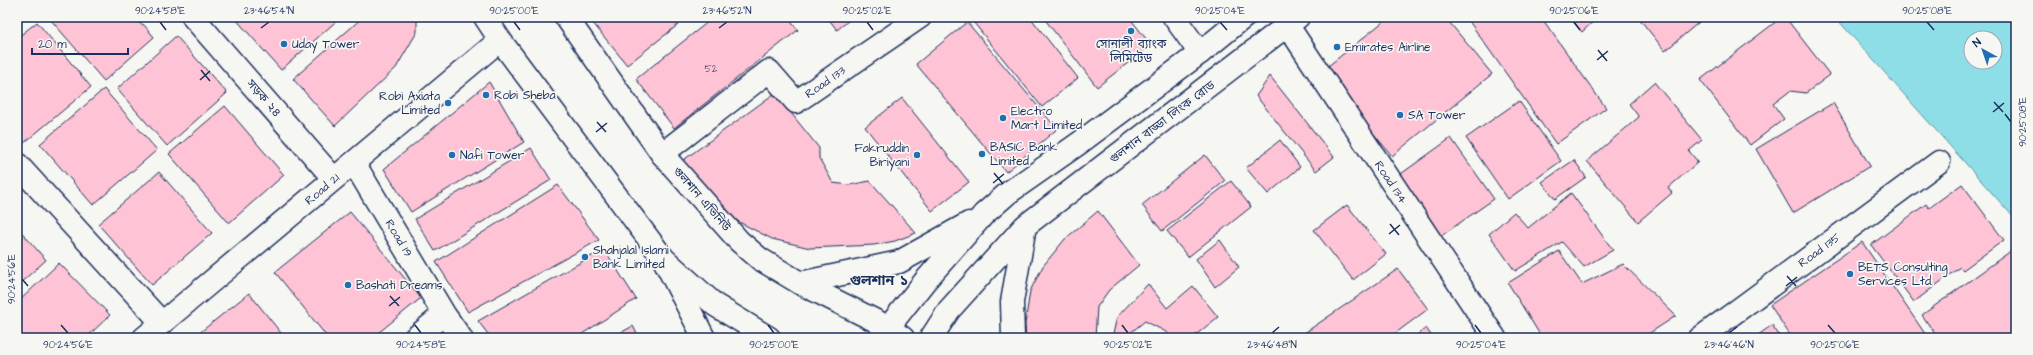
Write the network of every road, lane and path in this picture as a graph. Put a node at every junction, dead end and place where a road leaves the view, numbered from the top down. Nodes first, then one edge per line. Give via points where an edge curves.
1 (193, 17) edge
2 (485, 17) edge
3 (566, 17) edge
4 (920, 17) edge
5 (1174, 17) edge
6 (1244, 17) edge
7 (1293, 21) edge
8 (500, 40) junction
9 (1200, 53) junction
10 (662, 154) junction
11 (354, 162) junction
12 (1939, 162) dead end
13 (17, 164) edge
14 (334, 179) junction
15 (984, 214) junction
16 (1025, 226) junction
17 (663, 258) junction
18 (800, 283) junction
19 (444, 314) junction
20 (162, 323) junction
21 (890, 334) edge
22 (144, 338) edge
23 (415, 338) edge
24 (461, 338) edge
25 (704, 338) edge
26 (769, 338) edge
27 (931, 338) edge
28 (1013, 338) edge
29 (1495, 338) edge
30 (1700, 338) edge

1 - 14 main road, সড়ক ২৪
2 - 8 main road
3 - 10 main road, গুলশান এভিনিউ
4 - 10 main road, Road 133 via 796,102 769,71
5 - 9 main road
6 - 9 main road
7 - 16 main road, গুলশান বাড্ডা লিংক রোড
7 - 29 main road, Road 134
8 - 11 main road, Road 21
8 - 17 main road
9 - 15 main road via 1008,193
10 - 18 main road, গুলশান এভিনিউ via 739,241 760,259
11 - 14 main road, Road 21
11 - 19 main road, Road 19
12 - 30 main road, Road 135
13 - 20 main road
14 - 20 main road, Road 21
15 - 18 main road via 899,262
15 - 21 main road via 925,280
16 - 27 main road, গুলশান বাড্ডা লিংক রোড via 949,310
16 - 28 main road via 1012,302
17 - 25 main road
17 - 26 main road via 715,305
18 - 21 main road, গুলশান এভিনিউ
19 - 23 main road
19 - 24 main road, Road 19
20 - 22 main road, Road 21

